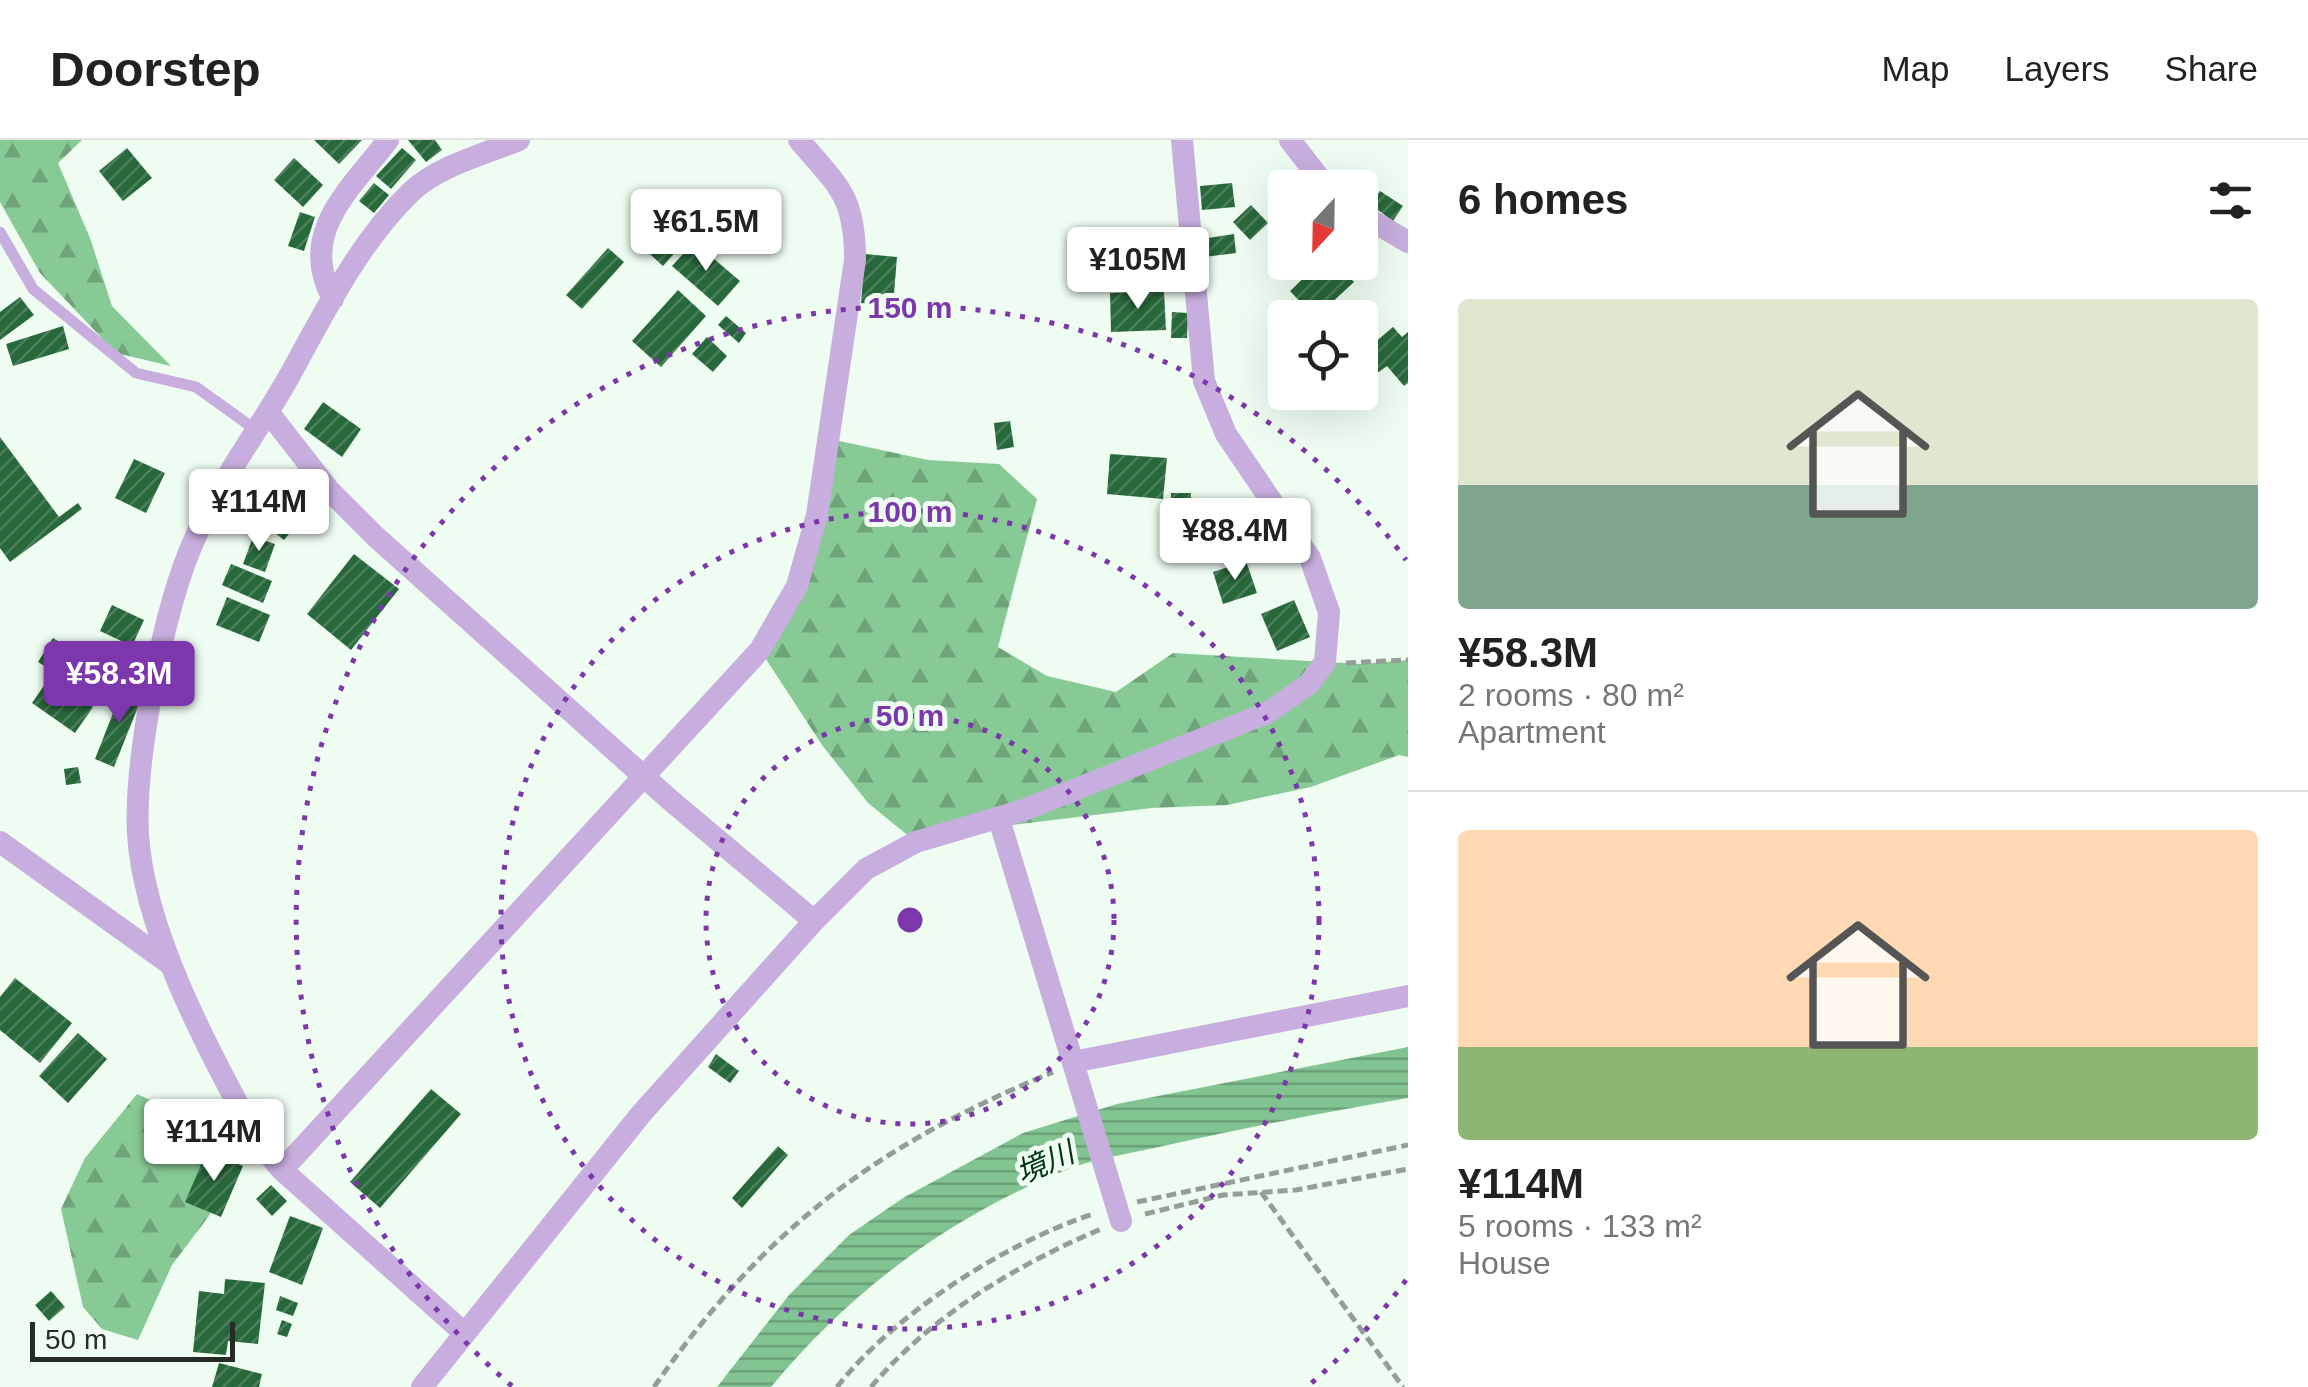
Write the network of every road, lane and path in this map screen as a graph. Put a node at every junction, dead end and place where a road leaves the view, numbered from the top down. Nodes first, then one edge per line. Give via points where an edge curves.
1 (388, 140) edge
2 (519, 140) edge
3 (799, 140) edge
4 (1182, 140) edge
5 (1290, 140) edge
6 (1313, 170) edge
7 (1378, 224) edge
8 (0, 232) edge
9 (1408, 242) edge
10 (332, 299) junction
11 (262, 421) junction
12 (1408, 660) edge
13 (1325, 662) junction
14 (645, 778) junction
15 (999, 818) junction
16 (1, 845) edge
17 (814, 921) junction
18 (173, 966) junction
19 (1408, 996) edge
20 (1073, 1066) junction
21 (282, 1170) junction
22 (1261, 1192) dead end
23 (1117, 1210) dead end
24 (463, 1332) junction
25 (422, 1387) edge
26 (654, 1387) edge
27 (1403, 1387) edge

1 - 10 street via 328,220 317,257
2 - 10 street via 413,190
3 - 14 street via 846,195 855,224 817,516 797,586 760,650
4 - 13 street via 1204,381 1226,434 1310,558 1329,612
5 - 6 street
7 - 9 street
8 - 11 lane via 33,289 136,374 196,388
10 - 11 street
11 - 14 street via 376,537
11 - 18 street via 195,538 179,580 144,743 138,832 143,871 152,917
12 - 13 path
13 - 15 street via 1309,684 1266,713
14 - 17 street
14 - 21 street
15 - 17 street via 916,842 866,869
15 - 20 street
16 - 18 street
17 - 24 street via 641,1114
18 - 21 street via 258,1142
19 - 20 street
20 - 23 street
20 - 26 path via 872,1162 794,1222 702,1320
21 - 24 street
22 - 27 path
24 - 25 street

